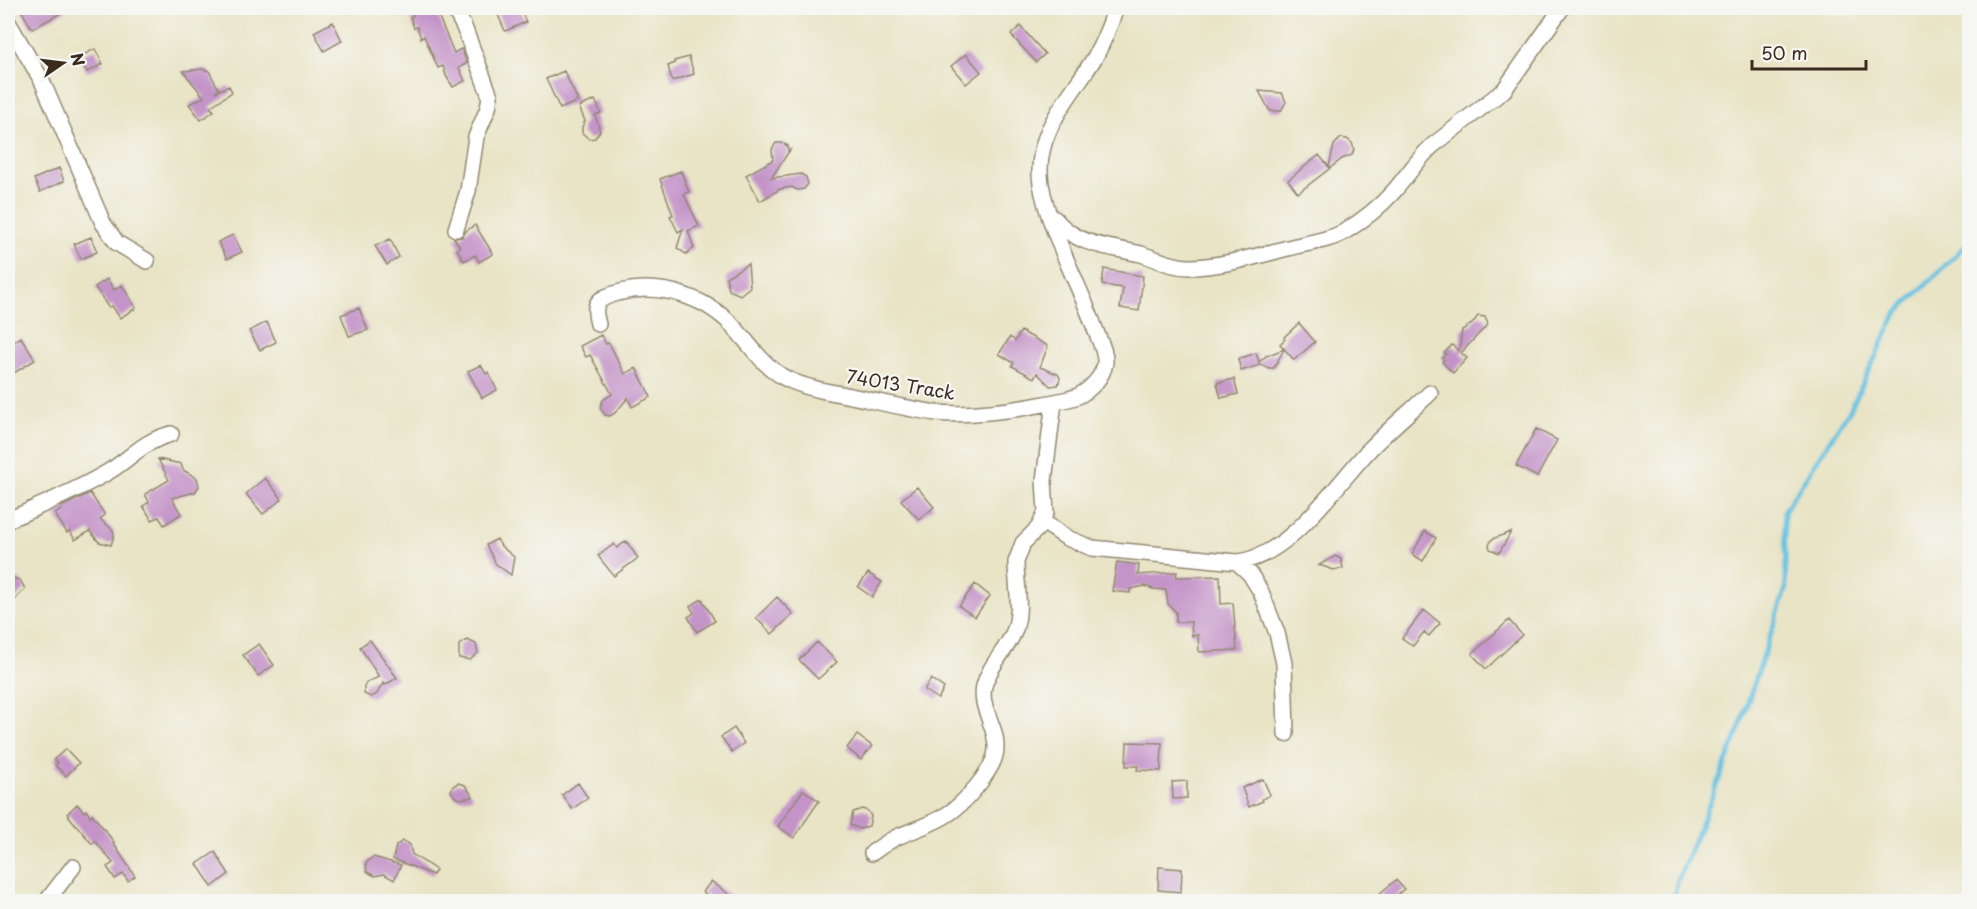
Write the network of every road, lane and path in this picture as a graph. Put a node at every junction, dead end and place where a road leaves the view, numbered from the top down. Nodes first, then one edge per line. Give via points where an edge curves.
1 (454, 8) edge
2 (1116, 8) edge
3 (1562, 8) edge
4 (8, 22) edge
5 (1049, 212) junction
6 (456, 229) dead end
7 (147, 261) dead end
8 (598, 324) dead end
9 (1431, 393) dead end
10 (1053, 402) junction
11 (171, 434) dead end
12 (8, 520) edge
13 (1043, 522) junction
14 (1237, 562) junction
15 (1286, 734) dead end
16 (872, 853) dead end
17 (73, 867) dead end
18 (46, 902) edge

1 - 6 street via 490,96 476,136 468,191
2 - 5 street, 74013 Track via 1105,39 1062,103 1048,132 1040,162
3 - 5 street via 1504,90 1432,146 1393,192 1367,217 1342,233 1202,267 1186,267 1077,238
4 - 7 street via 42,81 103,223 117,243
5 - 10 street, 74013 Track via 1105,356 1102,375 1095,383 1078,396
8 - 10 street, 74013 Track via 596,305 608,296 628,290 669,292 713,309 775,372 824,391 940,413 1023,408
9 - 14 street via 1370,449 1293,534 1277,546
10 - 13 street
11 - 12 street via 143,445 111,470 66,495
13 - 14 street via 1092,548
13 - 16 street via 1018,553 1017,623 987,674 984,688 983,699 996,740 994,758 957,808 941,819 892,839
14 - 15 street via 1261,592 1277,633 1284,663
17 - 18 street

